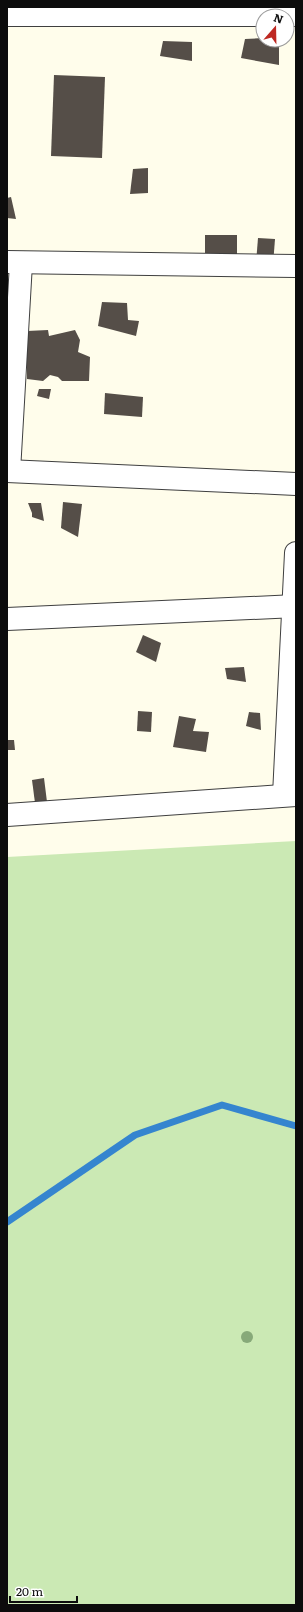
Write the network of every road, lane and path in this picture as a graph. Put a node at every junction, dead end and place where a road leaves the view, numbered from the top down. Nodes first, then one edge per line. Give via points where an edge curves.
1 (7, 15) edge
2 (296, 15) edge
3 (14, 263) edge
4 (296, 266) edge
5 (8, 471) edge
6 (296, 484) edge
7 (296, 553) edge
8 (294, 606) edge
9 (7, 619) edge
10 (290, 795) edge
11 (7, 815) edge

1 - 2 street
3 - 4 street
3 - 5 street
5 - 6 street
7 - 8 street
8 - 9 street
8 - 10 street
10 - 11 street

